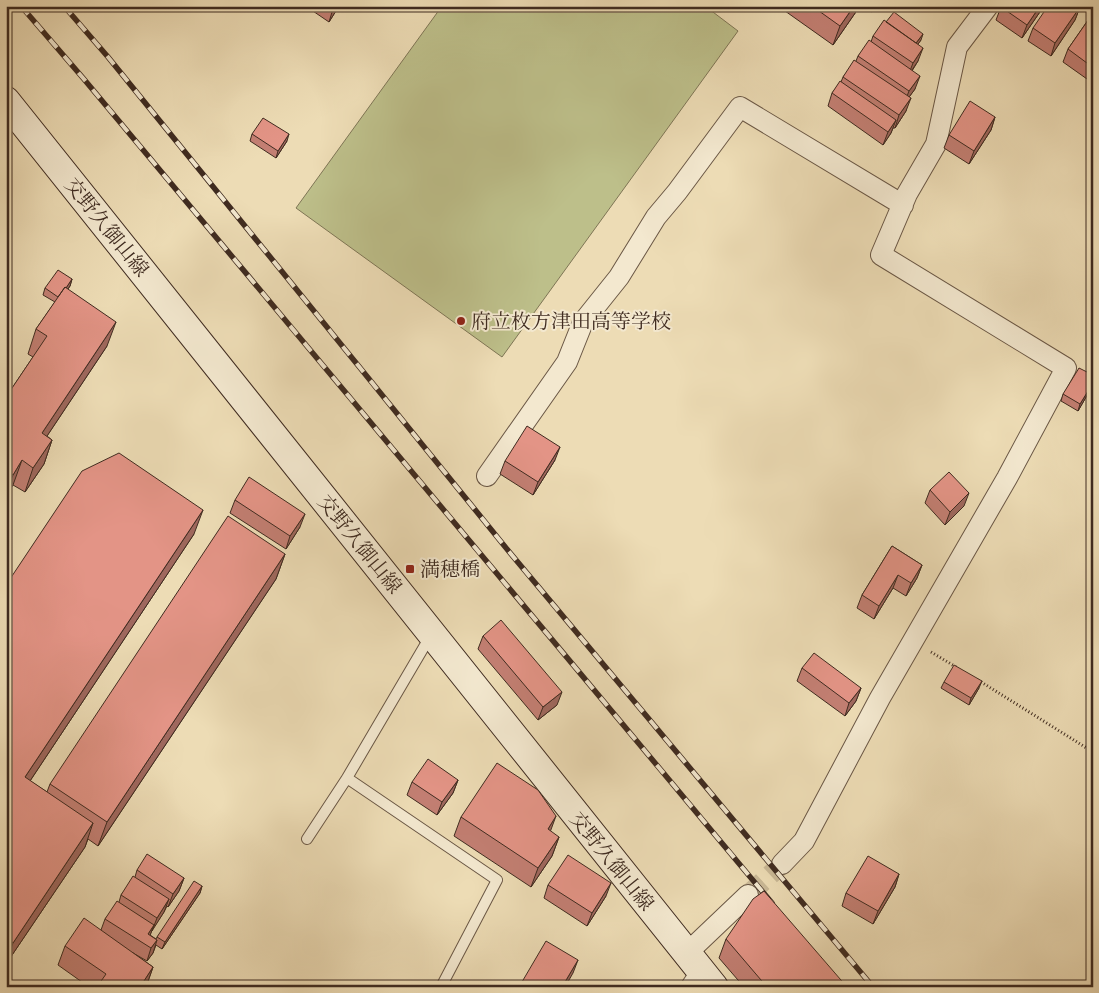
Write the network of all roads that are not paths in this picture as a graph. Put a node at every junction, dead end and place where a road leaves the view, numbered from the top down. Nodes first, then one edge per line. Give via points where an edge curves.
1 (988, 6) edge
2 (6, 101) edge
3 (903, 205) junction
4 (487, 476) dead end
5 (432, 635) junction
6 (347, 778) junction
7 (307, 839) dead end
8 (782, 864) tunnel mouth
9 (748, 896) tunnel mouth
10 (696, 974) edge
11 (440, 987) edge

1 - 3 street via 957,47 936,144
2 - 5 main road, 交野久御山線
3 - 4 street via 740,107 656,217 618,277 583,322 567,362
3 - 8 street via 881,255 1066,368 1007,478 880,698 804,841
5 - 6 lane
5 - 10 main road, 交野久御山線
6 - 7 lane
6 - 11 lane via 497,880
9 - 10 street

